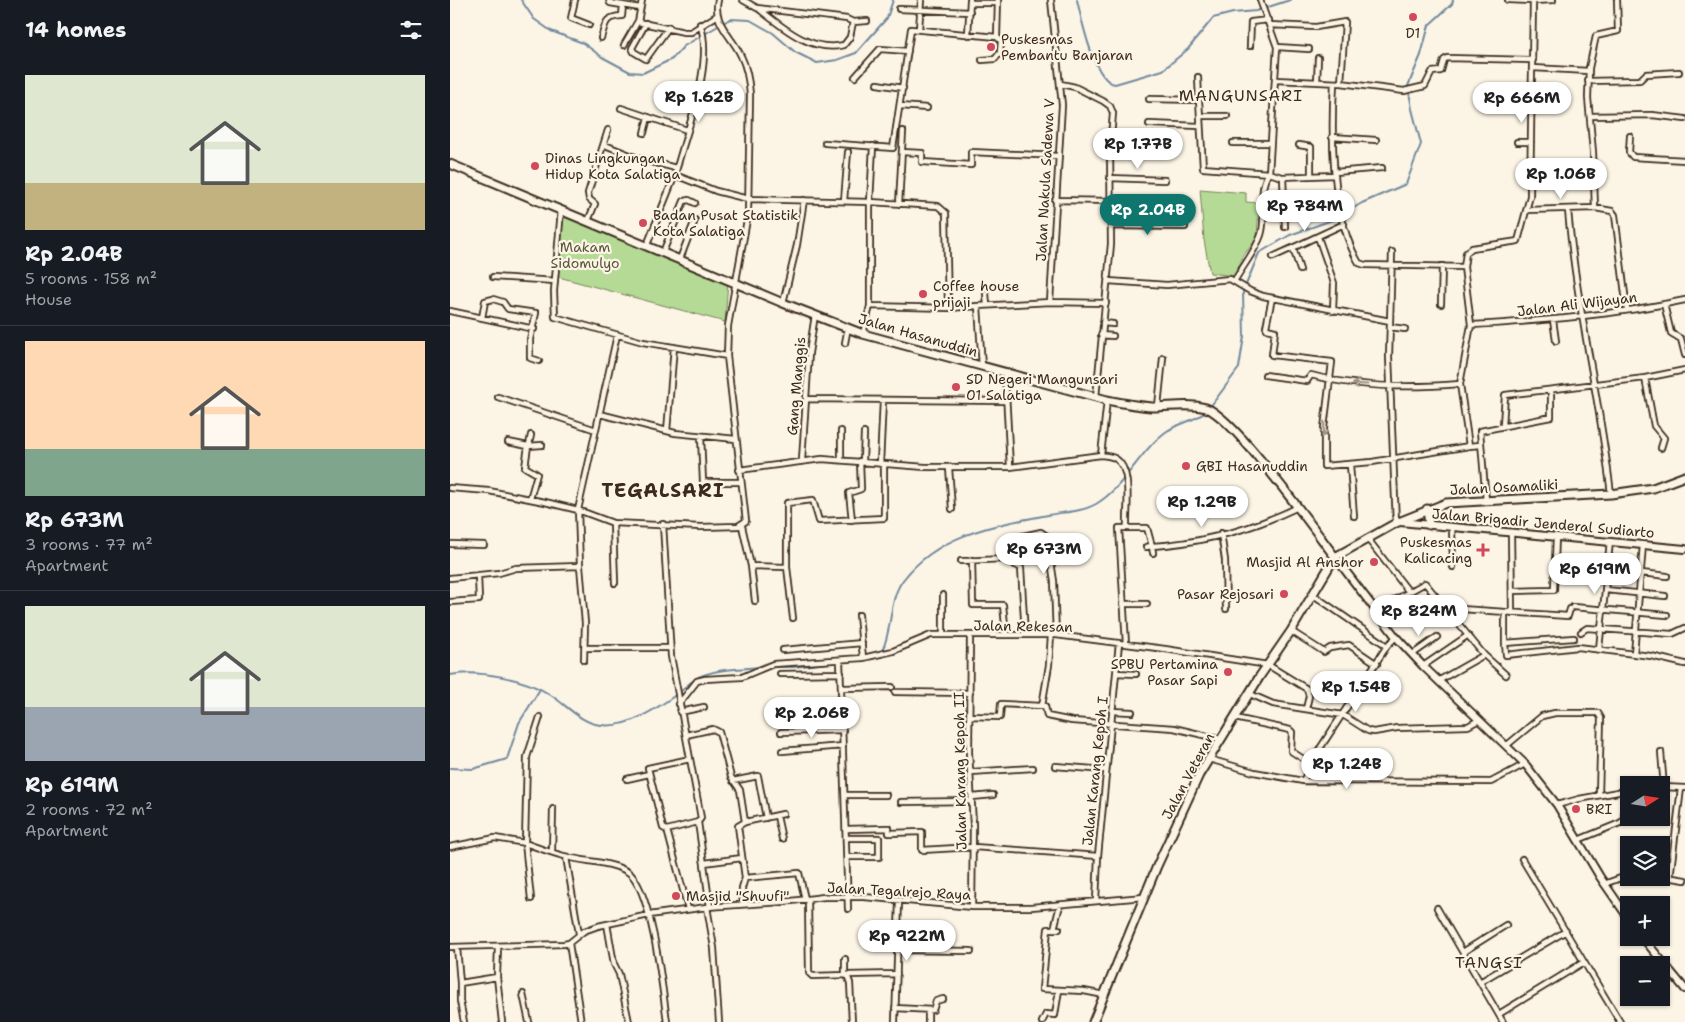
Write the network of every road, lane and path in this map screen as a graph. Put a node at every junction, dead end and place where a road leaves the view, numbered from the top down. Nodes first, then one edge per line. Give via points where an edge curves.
1 (574, 0) edge
2 (609, 0) edge
3 (642, 0) edge
4 (718, 0) edge
5 (743, 0) edge
6 (921, 0) edge
7 (1051, 0) edge
8 (1508, 0) edge
9 (1553, 0) edge
10 (1617, 0) edge
11 (971, 1) edge
12 (998, 1) edge
13 (1260, 1) edge
14 (1535, 1) edge
15 (623, 5) junction
16 (640, 8) junction
17 (757, 8) junction
18 (899, 9) dead end
19 (920, 9) junction
20 (970, 12) junction
21 (718, 15) junction
22 (638, 21) junction
23 (867, 21) dead end
24 (852, 22) junction
25 (646, 23) junction
26 (1268, 23) junction
27 (700, 24) junction
28 (589, 25) dead end
29 (669, 27) junction
30 (919, 29) junction
31 (968, 34) junction
32 (997, 37) junction
33 (601, 38) dead end
34 (624, 45) dead end
35 (1250, 46) dead end
36 (1277, 47) junction
37 (1309, 49) dead end
38 (908, 51) junction
39 (1318, 58) dead end
40 (982, 60) dead end
41 (1533, 60) junction
42 (1533, 68) junction
43 (1589, 71) junction
44 (1679, 72) dead end
45 (855, 77) dead end
46 (1198, 77) dead end
47 (1275, 80) junction
48 (1588, 81) junction
49 (1317, 82) junction
50 (1334, 83) junction
51 (1341, 83) junction
52 (877, 84) dead end
53 (1061, 84) junction
54 (903, 88) junction
55 (1149, 99) dead end
56 (1199, 100) junction
57 (900, 106) junction
58 (621, 108) dead end
59 (927, 108) dead end
60 (1200, 116) junction
61 (1227, 116) dead end
62 (1590, 116) junction
63 (648, 117) junction
64 (1685, 119) edge
65 (1149, 124) dead end
66 (1200, 126) junction
67 (608, 130) dead end
68 (687, 130) junction
69 (903, 131) dead end
70 (644, 133) dead end
71 (1630, 136) dead end
72 (1332, 138) junction
73 (1376, 140) dead end
74 (1518, 142) dead end
75 (1531, 142) junction
76 (825, 143) dead end
77 (1233, 143) dead end
78 (1270, 143) junction
79 (605, 145) junction
80 (1299, 145) dead end
81 (873, 146) junction
82 (1110, 148) junction
83 (1151, 150) dead end
84 (848, 152) dead end
85 (902, 152) junction
86 (1059, 156) junction
87 (1685, 160) edge
88 (450, 164) edge
89 (676, 168) junction
90 (1382, 168) dead end
91 (1269, 173) junction
92 (1335, 173) junction
93 (674, 175) junction
94 (1311, 176) junction
95 (1284, 177) junction
96 (1110, 178) junction
97 (1165, 180) dead end
98 (748, 199) junction
99 (804, 200) junction
100 (1055, 200) junction
101 (844, 201) junction
102 (1111, 201) junction
103 (870, 202) junction
104 (695, 203) dead end
105 (899, 204) junction
106 (1595, 208) junction
107 (561, 210) junction
108 (1527, 210) junction
109 (1568, 210) junction
110 (696, 220) dead end
111 (588, 221) junction
112 (1344, 222) junction
113 (1111, 226) junction
114 (1185, 227) dead end
115 (1285, 227) dead end
116 (1318, 237) junction
117 (647, 245) junction
118 (1292, 248) junction
119 (663, 252) junction
120 (1392, 252) dead end
121 (1273, 258) dead end
122 (680, 259) junction
123 (1392, 265) junction
124 (1442, 266) junction
125 (1464, 267) junction
126 (1300, 270) dead end
127 (493, 277) dead end
128 (1235, 280) junction
129 (555, 281) junction
130 (1108, 281) junction
131 (736, 283) junction
132 (986, 293) dead end
133 (1272, 298) junction
134 (1685, 300) edge
135 (783, 302) junction
136 (1050, 302) junction
137 (1106, 303) junction
138 (1441, 304) dead end
139 (1664, 304) junction
140 (987, 305) junction
141 (870, 306) junction
142 (978, 306) junction
143 (948, 308) junction
144 (450, 310) edge
145 (1628, 310) junction
146 (1333, 311) junction
147 (815, 314) junction
148 (1582, 316) junction
149 (482, 318) junction
150 (1553, 320) junction
151 (1390, 321) junction
152 (1103, 323) junction
153 (1113, 324) dead end
154 (1470, 325) junction
155 (848, 327) junction
156 (1390, 327) junction
157 (534, 329) junction
158 (1405, 329) dead end
159 (863, 334) junction
160 (617, 335) junction
161 (1101, 335) junction
162 (1112, 336) dead end
163 (1556, 341) dead end
164 (845, 343) dead end
165 (674, 347) junction
166 (1685, 352) edge
167 (727, 356) junction
168 (1163, 358) dead end
169 (539, 361) dead end
170 (982, 367) junction
171 (1685, 370) edge
172 (1005, 374) junction
173 (1265, 375) dead end
174 (1645, 378) junction
175 (1329, 380) junction
176 (1460, 384) junction
177 (1390, 385) junction
178 (1595, 385) junction
179 (1550, 390) junction
180 (498, 397) dead end
181 (1096, 397) junction
182 (806, 399) junction
183 (883, 400) junction
184 (1107, 400) junction
185 (1005, 401) junction
186 (1158, 406) junction
187 (600, 414) junction
188 (1504, 425) junction
189 (596, 430) junction
190 (667, 431) junction
191 (841, 431) dead end
192 (864, 433) dead end
193 (531, 435) dead end
194 (701, 436) junction
195 (736, 439) junction
196 (508, 442) dead end
197 (529, 445) junction
198 (542, 445) dead end
199 (1480, 445) junction
200 (1469, 446) junction
201 (1661, 448) dead end
202 (1101, 455) junction
203 (841, 459) junction
204 (1393, 459) junction
205 (802, 460) junction
206 (862, 461) junction
207 (882, 464) junction
208 (1350, 465) junction
209 (1010, 467) junction
210 (949, 468) junction
211 (739, 470) junction
212 (1685, 476) edge
213 (741, 482) junction
214 (450, 488) edge
215 (1611, 494) junction
216 (530, 499) junction
217 (1486, 501) junction
218 (1296, 508) junction
219 (952, 509) dead end
220 (1427, 509) junction
221 (578, 510) junction
222 (1354, 516) dead end
223 (852, 520) junction
224 (1397, 522) junction
225 (613, 523) junction
226 (662, 524) junction
227 (1428, 525) junction
228 (742, 526) junction
229 (1127, 527) junction
230 (1452, 527) junction
231 (1511, 532) junction
232 (1221, 533) junction
233 (1556, 536) junction
234 (1368, 538) junction
235 (1009, 539) dead end
236 (1610, 541) junction
237 (450, 544) edge
238 (1643, 545) junction
239 (484, 546) dead end
240 (1149, 546) junction
241 (1685, 549) edge
242 (1153, 553) dead end
243 (1335, 557) junction
244 (972, 560) junction
245 (961, 561) dead end
246 (580, 566) junction
247 (751, 566) junction
248 (787, 567) junction
249 (1453, 567) dead end
250 (1608, 569) junction
251 (1641, 574) junction
252 (478, 575) junction
253 (1667, 576) dead end
254 (450, 578) edge
255 (615, 583) dead end
256 (1606, 590) junction
257 (1512, 591) junction
258 (1409, 592) junction
259 (1639, 593) junction
260 (1312, 594) junction
261 (943, 595) dead end
262 (1665, 596) dead end
263 (755, 601) dead end
264 (450, 602) edge
265 (1124, 604) junction
266 (1148, 604) dead end
267 (1446, 608) junction
268 (1226, 609) dead end
269 (1377, 610) junction
270 (1603, 610) junction
271 (1505, 613) junction
272 (1512, 613) junction
273 (1637, 613) junction
274 (859, 615) dead end
275 (1667, 615) dead end
276 (793, 618) dead end
277 (1685, 628) edge
278 (1601, 629) junction
279 (1291, 632) junction
280 (1582, 632) dead end
281 (1636, 632) junction
282 (943, 635) junction
283 (1006, 635) junction
284 (1025, 635) junction
285 (1053, 635) junction
286 (970, 636) junction
287 (1467, 636) junction
288 (1396, 637) junction
289 (1437, 637) dead end
290 (1574, 638) dead end
291 (862, 643) junction
292 (1119, 643) junction
293 (1505, 643) junction
294 (1126, 644) junction
295 (1387, 646) junction
296 (586, 648) junction
297 (670, 648) junction
298 (1590, 648) junction
299 (1599, 649) junction
300 (783, 650) dead end
301 (1412, 654) junction
302 (1634, 654) junction
303 (1484, 655) junction
304 (1590, 655) dead end
305 (863, 658) junction
306 (584, 660) dead end
307 (841, 662) junction
308 (1377, 664) junction
309 (1685, 664) edge
310 (1268, 665) junction
311 (1423, 666) junction
312 (1116, 672) junction
313 (780, 674) dead end
314 (841, 674) junction
315 (1136, 674) dead end
316 (1506, 675) dead end
317 (1438, 681) junction
318 (892, 687) dead end
319 (842, 688) junction
320 (895, 692) dead end
321 (970, 693) junction
322 (1250, 694) junction
323 (678, 701) junction
324 (1042, 706) junction
325 (704, 708) dead end
326 (1306, 709) junction
327 (1112, 711) junction
328 (680, 712) junction
329 (1132, 712) dead end
330 (970, 716) junction
331 (1343, 716) junction
332 (540, 717) dead end
333 (1235, 718) junction
334 (843, 719) junction
335 (784, 720) dead end
336 (1479, 720) junction
337 (1111, 724) junction
338 (843, 730) junction
339 (781, 732) dead end
340 (686, 735) junction
341 (1220, 739) junction
342 (844, 746) junction
343 (1506, 746) junction
344 (782, 752) dead end
345 (1662, 752) dead end
346 (690, 759) junction
347 (1210, 759) junction
348 (1311, 764) junction
349 (1525, 764) junction
350 (1055, 766) dead end
351 (1033, 768) dead end
352 (1106, 770) junction
353 (971, 772) junction
354 (650, 774) junction
355 (1663, 776) edge
356 (627, 779) dead end
357 (733, 780) junction
358 (1303, 781) junction
359 (1670, 787) edge
360 (1683, 788) edge
361 (1620, 791) edge
362 (845, 795) junction
363 (886, 795) dead end
364 (993, 795) dead end
365 (1598, 795) junction
366 (972, 799) junction
367 (901, 802) dead end
368 (1557, 805) junction
369 (553, 809) dead end
370 (783, 814) dead end
371 (777, 816) junction
372 (766, 818) junction
373 (698, 822) junction
374 (745, 822) junction
375 (1620, 823) edge
376 (846, 829) junction
377 (667, 830) junction
378 (847, 838) junction
379 (782, 839) dead end
380 (1578, 840) junction
381 (525, 843) junction
382 (974, 846) junction
383 (450, 847) edge
384 (552, 852) junction
385 (1098, 856) junction
386 (566, 857) junction
387 (848, 857) junction
388 (742, 858) junction
389 (1522, 859) dead end
390 (704, 863) junction
391 (745, 878) junction
392 (1620, 878) edge
393 (1670, 878) joint
394 (1685, 880) edge
395 (1604, 884) junction
396 (848, 896) junction
397 (1144, 897) junction
398 (531, 899) dead end
399 (807, 899) junction
400 (899, 900) junction
401 (1096, 901) junction
402 (743, 904) junction
403 (1060, 905) junction
404 (972, 906) junction
405 (1620, 906) edge
406 (708, 907) junction
407 (1437, 908) dead end
408 (688, 909) junction
409 (848, 909) dead end
410 (649, 915) junction
411 (607, 924) junction
412 (1506, 925) dead end
413 (1566, 931) junction
414 (579, 934) junction
415 (569, 943) junction
416 (498, 946) junction
417 (1649, 946) edge
418 (450, 947) edge
419 (457, 947) junction
420 (897, 950) junction
421 (971, 951) dead end
422 (1462, 952) junction
423 (844, 959) dead end
424 (1584, 962) junction
425 (897, 974) junction
426 (846, 975) junction
427 (497, 977) junction
428 (1480, 982) junction
429 (460, 983) junction
430 (1059, 990) junction
431 (1685, 990) edge
432 (523, 994) dead end
433 (1104, 995) junction
434 (943, 999) dead end
435 (895, 1008) junction
436 (928, 1010) junction
437 (1499, 1014) junction
438 (464, 1022) edge
439 (502, 1022) edge
440 (529, 1022) edge
441 (581, 1022) edge
442 (629, 1022) edge
443 (667, 1022) edge
444 (719, 1022) edge
445 (852, 1022) edge
446 (895, 1022) edge
447 (928, 1022) edge
448 (1042, 1022) edge
449 (1093, 1022) edge
450 (1503, 1022) edge
451 (1620, 1022) edge

1 - 28 street via 571,18
2 - 15 street
3 - 16 street
4 - 21 street
5 - 17 street
6 - 19 street
7 - 53 street, Jalan Nakula Sadewa V
8 - 14 street
9 - 14 street
10 - 43 street via 1618,31 1596,36
11 - 12 street
11 - 20 street
12 - 32 street
13 - 26 street
14 - 41 street
15 - 16 street
15 - 33 street via 622,16 612,16 608,20
16 - 22 street
17 - 24 street
17 - 24 street via 786,30 812,43 844,45 850,37
18 - 19 street
19 - 20 street
19 - 30 street
20 - 31 street
21 - 27 street
21 - 98 street via 741,54 749,80
22 - 25 street
22 - 34 street
23 - 24 street
25 - 29 street
25 - 29 street via 632,48 646,59
26 - 35 street via 1251,22
26 - 36 street
26 - 51 street via 1316,27 1345,22
27 - 29 street via 688,32
27 - 68 street via 705,39 704,67
30 - 31 street
30 - 38 street via 911,29
31 - 32 street
32 - 40 street via 1001,41 999,56 993,60
36 - 37 street
36 - 47 street
38 - 45 street via 880,48
38 - 54 street
39 - 49 street
41 - 42 street
41 - 51 street via 1447,58 1441,71 1431,73 1427,84 1404,91
42 - 43 street
42 - 75 street
43 - 48 street
44 - 48 street via 1646,74 1640,80
46 - 56 street
47 - 49 street
47 - 78 street
48 - 62 street
49 - 50 street
50 - 51 street
50 - 72 street
52 - 54 street
53 - 82 street via 1110,106 1113,114
53 - 86 street, Jalan Nakula Sadewa V
54 - 57 street
55 - 56 street
56 - 60 street
57 - 59 street
57 - 81 street via 893,148
58 - 63 street
60 - 61 street
60 - 66 street
62 - 64 street via 1652,115
62 - 106 street
63 - 68 street
63 - 70 street
65 - 66 street
66 - 91 street via 1203,168
67 - 79 street
68 - 89 street
69 - 85 street
71 - 87 street via 1629,152 1633,157
72 - 73 street
72 - 92 street
74 - 75 street
75 - 108 street
76 - 81 street
77 - 78 street
78 - 91 street
79 - 89 street
79 - 111 street via 588,193 595,204
80 - 94 street via 1311,147
81 - 103 street
82 - 83 street
82 - 96 street
84 - 101 street
85 - 86 street via 922,153 922,162 970,165 971,152
85 - 105 street
86 - 100 street, Jalan Nakula Sadewa V
88 - 107 main road, Jalan Hasanuddin
89 - 93 street
90 - 92 street
91 - 95 street
91 - 128 street via 1263,183 1261,236
92 - 94 street
92 - 112 street
93 - 98 street
93 - 117 street
94 - 95 street
95 - 115 street
96 - 97 street
96 - 102 street
98 - 99 street
98 - 131 street
99 - 101 street
99 - 135 street via 798,245
100 - 102 street
100 - 136 street, Jalan Nakula Sadewa V
101 - 103 street
102 - 113 street
103 - 105 street
103 - 141 street
104 - 119 street via 684,201
105 - 143 street via 938,206 946,213
106 - 109 street
106 - 145 street via 1615,213
107 - 111 main road, Jalan Hasanuddin
107 - 129 street
108 - 109 street
108 - 125 street via 1517,242 1468,249
109 - 148 street
110 - 122 street
111 - 117 main road, Jalan Hasanuddin
112 - 116 street
112 - 123 street via 1359,263
113 - 114 street
113 - 130 street
116 - 118 street
116 - 146 street via 1334,283
117 - 119 main road, Jalan Hasanuddin
118 - 121 street
118 - 126 street
119 - 122 main road, Jalan Hasanuddin
120 - 123 street
122 - 131 main road, Jalan Hasanuddin
123 - 124 street
123 - 151 street
124 - 125 street
124 - 138 street
125 - 154 street
127 - 129 street
128 - 130 street via 1225,278 1167,285
128 - 133 street via 1250,291
129 - 160 street via 555,317
130 - 137 street
131 - 135 main road, Jalan Hasanuddin
131 - 167 street via 728,326
132 - 140 street
133 - 146 street
133 - 175 street via 1266,327 1276,331 1272,354 1331,362
134 - 139 street, Jalan Ali Wijayan
135 - 147 main road, Jalan Hasanuddin
136 - 137 street
136 - 140 street
137 - 152 street
139 - 145 street, Jalan Ali Wijayan
139 - 166 street via 1671,333 1682,339
140 - 142 street
141 - 143 street
141 - 159 street
142 - 143 street
142 - 170 street
144 - 149 street
145 - 148 street, Jalan Ali Wijayan
146 - 151 street
147 - 155 main road, Jalan Hasanuddin
147 - 182 street, Gang Manggis
148 - 150 street, Jalan Ali Wijayan
148 - 178 street
149 - 157 street
149 - 157 street via 485,301 493,299 503,302 508,309 536,313
150 - 154 street, Jalan Ali Wijayan
150 - 163 street
151 - 156 street
152 - 153 street
152 - 161 street
154 - 176 street
155 - 159 main road, Jalan Hasanuddin
155 - 164 street
156 - 158 street
156 - 177 street
157 - 169 street via 529,356
159 - 170 main road, Jalan Hasanuddin
160 - 165 street
160 - 187 street
161 - 162 street
161 - 181 street
165 - 167 street
165 - 190 street
167 - 195 street
168 - 186 street
170 - 172 main road, Jalan Hasanuddin
171 - 174 street
172 - 181 main road, Jalan Hasanuddin
172 - 185 street
173 - 175 street via 1307,381 1311,375
174 - 178 street
174 - 201 street via 1654,426 1664,438
177 -> 175 street
175 -> 208 street via 1324,466
176 - 177 street
176 - 200 street
177 - 204 street
178 - 179 street
178 - 215 street
179 - 188 street via 1505,396
179 - 188 street via 1552,416
180 - 189 street
181 - 184 main road, Jalan Hasanuddin
182 - 183 street
182 - 205 street, Gang Manggis
183 - 185 street
183 - 207 street
184 - 186 main road, Jalan Hasanuddin
184 - 202 street
185 - 209 street
186 - 218 main road, Jalan Hasanuddin via 1203,407 1227,421
187 - 189 street
187 - 190 street
188 - 199 street via 1480,430
189 - 221 street
190 - 194 street
191 - 203 street
192 - 206 street
193 - 197 street
194 - 195 street
194 - 213 street via 703,482
195 - 211 street
196 - 197 street
197 - 198 street
197 - 216 street via 525,467 537,474
199 - 200 street
199 - 217 street
200 - 204 street
202 - 209 street
202 - 229 street via 1115,458 1121,464 1128,483
203 - 205 street
203 - 206 street
204 - 208 street
204 - 224 street
205 - 211 street
206 - 207 street
206 - 223 street via 861,489 850,493
207 - 210 street
207 - 223 street via 884,517
208 - 222 street
209 - 210 street
210 - 219 street
211 - 213 street
212 - 215 main road, Jalan Osamaliki via 1653,488
213 - 228 street via 747,517
214 - 216 street
215 - 217 main road, Jalan Osamaliki
216 - 221 street
217 - 220 main road, Jalan Osamaliki via 1446,503
218 - 232 street via 1267,521
218 - 243 main road, Jalan Hasanuddin
220 - 224 main road, Jalan Osamaliki
220 - 227 main road
221 - 225 street
221 - 246 street
223 - 248 street via 819,521 813,500 787,503
224 - 227 main road, Jalan Brigadir Jenderal Sudiarto
224 - 234 main road, Jalan Osamaliki
225 - 226 street
225 - 255 street
226 - 228 street
226 - 297 street
227 - 230 main road, Jalan Brigadir Jenderal Sudiarto
228 - 247 street
229 - 240 street via 1147,528
229 - 265 street via 1119,529
230 - 231 main road, Jalan Brigadir Jenderal Sudiarto
230 - 249 street
231 - 233 main road, Jalan Brigadir Jenderal Sudiarto
231 - 257 street
232 - 240 street via 1175,544
232 - 268 street
233 - 236 main road, Jalan Brigadir Jenderal Sudiarto
233 - 257 street via 1554,591
234 - 243 main road, Jalan Osamaliki
234 - 258 street
235 - 285 street via 1041,532 1047,536 1054,581
236 - 238 main road, Jalan Brigadir Jenderal Sudiarto
236 - 250 street
237 - 239 street
238 - 241 main road, Jalan Brigadir Jenderal Sudiarto
238 - 251 street
240 - 242 street
243 - 260 main road, Jalan Veteran
243 - 269 main road
244 - 245 street
244 - 283 street via 973,605 1003,605
244 - 284 street via 1004,559 1021,568
246 - 252 street via 516,568
246 - 296 street
247 - 248 street
247 - 263 street
248 - 276 street
250 - 251 street
250 - 256 street
251 - 253 street
251 - 259 street
252 - 254 street
252 - 264 street via 479,600
256 - 259 street
256 - 270 street
257 - 272 street
258 - 267 street via 1425,583
258 - 269 street
259 - 262 street
259 - 273 street
260 - 279 main road, Jalan Veteran
260 - 295 street
261 - 282 street
265 - 266 street
265 - 294 street
267 - 271 street
267 - 287 street
269 - 288 main road
270 - 272 street via 1571,608 1568,616
270 - 273 street
270 - 278 street
271 - 272 street
271 - 293 street
273 - 275 street
273 - 281 street
274 - 291 street
277 - 281 street via 1672,634
278 - 280 street via 1587,628
278 - 281 street
278 - 299 street
279 - 308 street via 1324,652 1349,645
279 - 310 main road, Jalan Veteran
281 - 302 street
282 - 286 street, Jalan Rekesan
282 - 305 street, Jalan Rekesan via 931,635
283 - 284 street, Jalan Rekesan
283 - 286 street, Jalan Rekesan
284 - 285 street, Jalan Rekesan
285 - 292 street, Jalan Rekesan
285 - 324 street
286 - 321 street, Jalan Karang Kepoh II
287 - 303 street
287 - 311 street
288 - 295 street
288 - 301 main road
289 - 301 street
290 - 293 street
291 - 300 street
291 - 305 street
292 - 294 street, Jalan Rekesan
292 - 312 street, Jalan Karang Kepoh I
293 - 298 street via 1506,655
294 - 310 street, Jalan Rekesan
295 - 308 street
296 - 297 street
296 - 306 street
297 - 323 street
298 - 299 street
298 - 304 street
299 - 302 street
301 - 311 main road
302 - 309 street
303 - 316 street
303 - 317 street
305 - 307 street, Jalan Rekesan
307 - 314 street
307 - 323 street, Jalan Rekesan via 788,662 773,664 742,677 705,678
308 - 331 street
310 - 322 main road, Jalan Veteran
310 - 326 street via 1307,689
311 - 317 main road
312 - 315 street
312 - 327 street, Jalan Karang Kepoh I
313 - 314 street
314 - 319 street
317 - 336 main road
318 - 319 street
319 - 334 street
320 - 321 street
321 - 330 street, Jalan Karang Kepoh II
322 - 326 street via 1273,704
322 - 333 main road, Jalan Veteran
323 - 328 street
324 - 330 street via 1001,704 1000,717
324 - 337 street via 1045,706 1049,717
325 - 328 street
326 - 331 street
327 - 329 street
327 - 337 street, Jalan Karang Kepoh I
328 - 340 street
330 - 353 street, Jalan Karang Kepoh II
331 - 336 street via 1368,731 1377,732 1397,728 1468,726
331 - 348 street
332 - 381 street via 527,757
333 - 341 main road, Jalan Veteran
333 - 348 street via 1290,730 1291,751
334 - 335 street
334 - 338 street
336 - 343 main road
337 - 341 street via 1174,728
337 - 352 street, Jalan Karang Kepoh I
338 - 339 street
338 - 342 street
340 - 346 street
340 - 357 street via 717,730
341 - 347 main road, Jalan Veteran
342 - 344 street
342 - 362 street
343 - 349 main road
343 - 365 street via 1538,718 1546,715 1598,713 1602,718
345 - 355 street
346 - 354 street via 648,768
346 - 373 street via 701,816
347 - 358 street
347 - 397 main road, Jalan Veteran via 1187,801
348 - 358 street
349 - 358 street via 1491,782
349 - 368 main road
350 - 352 street
351 - 353 street
352 - 385 street, Jalan Karang Kepoh I
353 - 366 street, Jalan Karang Kepoh II
354 - 356 street
354 - 377 street via 663,828
357 - 372 street via 758,776
357 - 374 street via 740,790
359 - 360 street
360 - 393 street
361 - 365 street
362 - 363 street
362 - 376 street
364 - 366 street
365 - 368 street
366 - 367 street
366 - 382 street, Jalan Karang Kepoh II
368 - 380 main road
369 - 384 street
370 - 371 street
371 - 372 street
371 - 379 street
372 - 374 street
373 - 377 street
373 - 390 street
374 - 388 street via 738,826
375 - 380 street
376 - 378 street
376 - 382 street via 889,828 889,833 922,832 922,850
377 - 408 street
378 - 387 street
378 - 387 street via 879,838 879,857
380 - 395 main road
381 - 383 street via 495,838
381 - 384 street
381 - 398 street
382 - 385 street
382 - 404 street, Jalan Karang Kepoh II
384 - 386 street
385 - 401 street, Jalan Karang Kepoh I
386 - 410 street via 630,874
386 - 414 street
387 - 396 street
388 - 390 street
388 - 391 street
389 - 413 street
390 - 406 street
391 - 399 street via 799,873
391 - 402 street
392 - 395 street
393 - 394 street
395 - 405 main road
396 - 399 street, Jalan Tegalrejo Raya
396 - 400 street, Jalan Tegalrejo Raya
396 - 409 street
397 - 401 street, Jalan Tegalrejo Raya
397 - 433 main road, Jalan Veteran
399 - 402 street, Jalan Tegalrejo Raya
399 - 426 street via 809,973 812,976
400 - 404 street, Jalan Tegalrejo Raya
400 - 420 street
401 - 403 street, Jalan Tegalrejo Raya
402 - 406 street, Jalan Tegalrejo Raya
403 - 404 street, Jalan Tegalrejo Raya
403 - 430 street via 1057,929 1048,929 1042,987
406 - 408 street, Jalan Tegalrejo Raya
406 - 444 street
407 - 422 street
408 - 410 street, Jalan Tegalrejo Raya
410 - 411 street, Jalan Tegalrejo Raya
410 - 443 street
411 - 414 street, Jalan Tegalrejo Raya
411 - 442 street
412 - 422 street
413 - 424 street
413 - 428 street
414 - 415 street, Jalan Tegalrejo Raya
415 - 416 street
415 - 441 street
416 - 419 street
416 - 427 street
417 - 431 main road
418 - 419 street
419 - 429 street
420 - 421 street
420 - 425 street
422 - 428 street
423 - 426 street
424 - 437 street
424 - 451 street
425 - 426 street
425 - 435 street
426 - 445 street via 850,983
427 - 429 street
427 - 439 street
428 - 437 street
429 - 438 street
430 - 433 street
430 - 448 street via 1055,1015 1046,1014
432 - 440 street
433 - 449 main road, Jalan Veteran
434 - 436 street via 937,1000 934,1009
435 - 436 street
435 - 446 street
436 - 447 street
437 - 450 street

